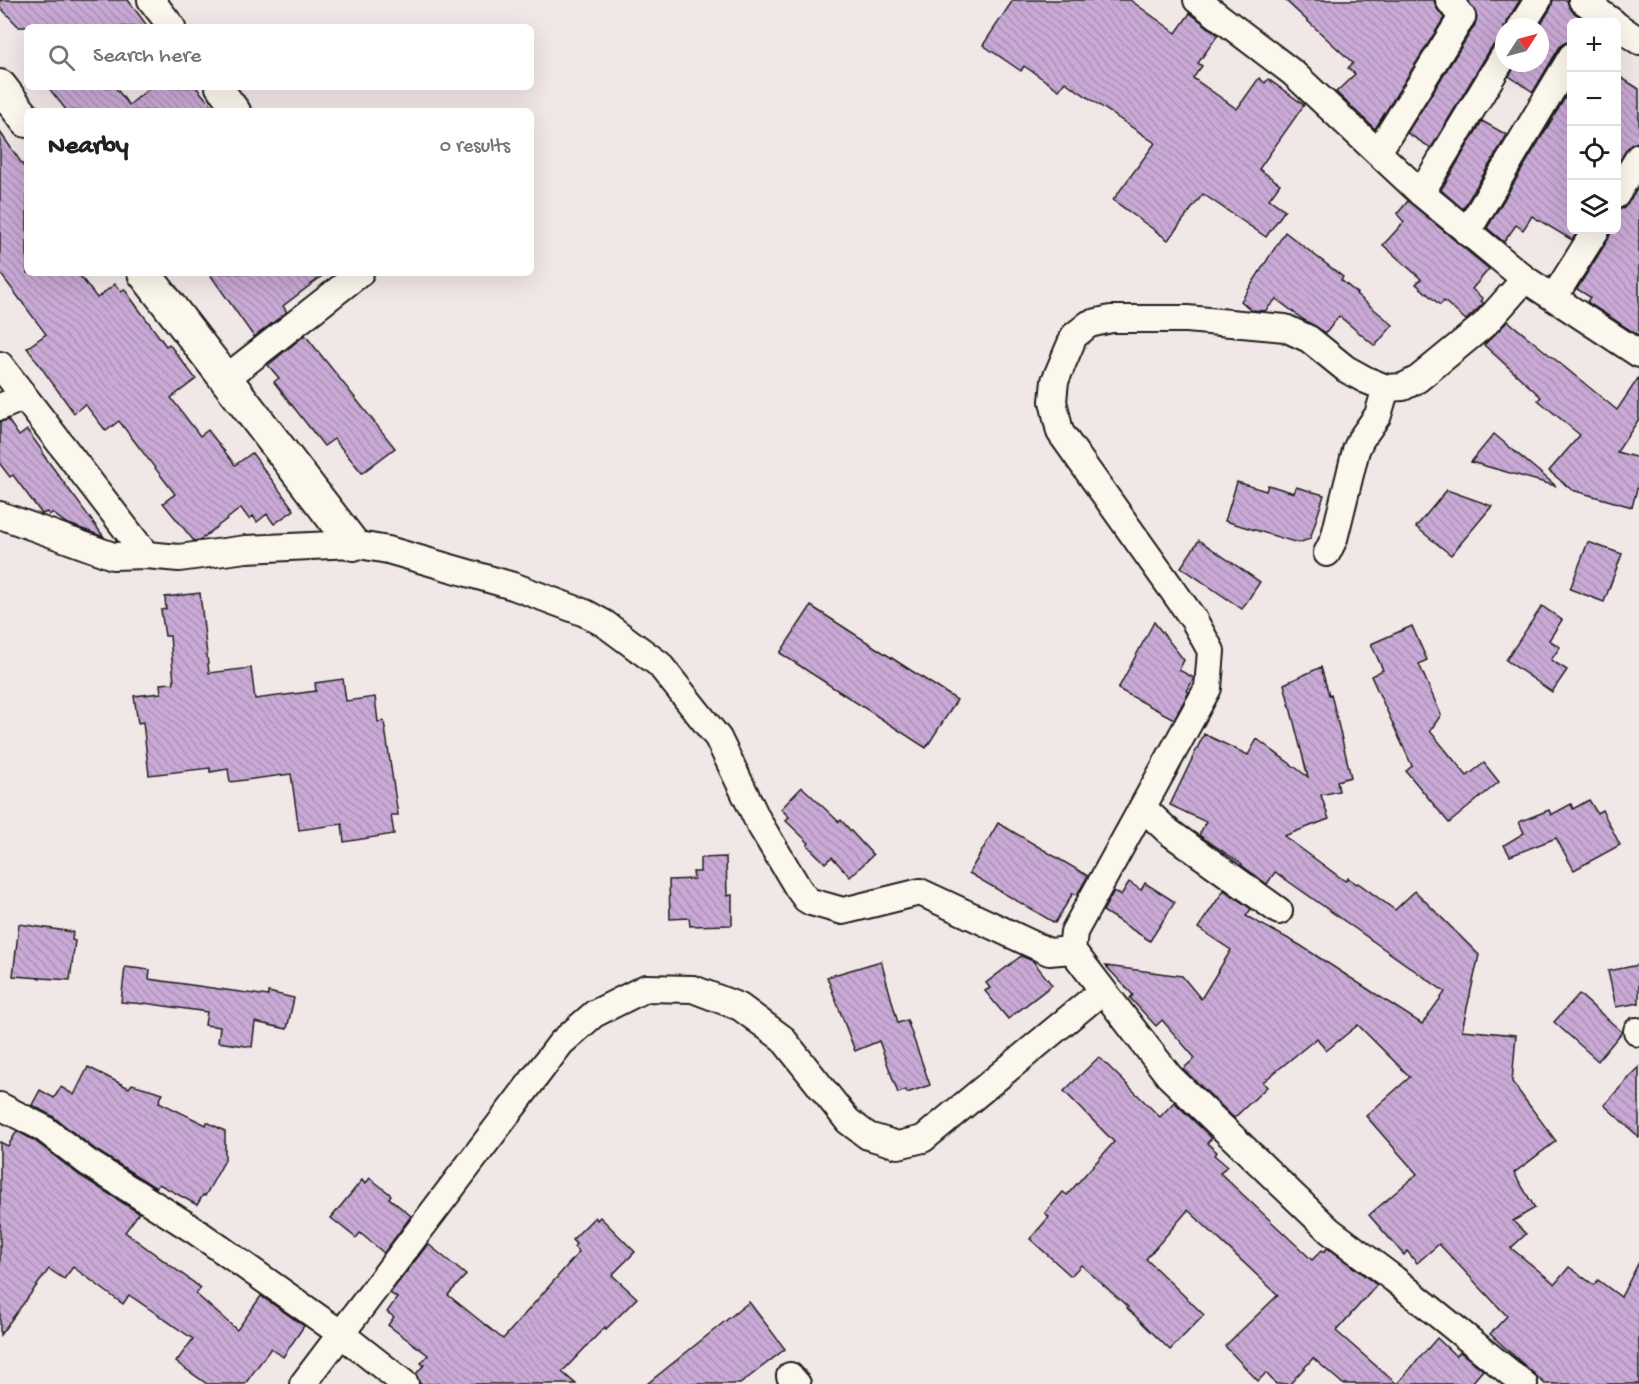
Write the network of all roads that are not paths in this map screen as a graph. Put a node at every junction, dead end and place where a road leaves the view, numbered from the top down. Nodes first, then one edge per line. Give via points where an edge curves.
1 (151, 0) edge
2 (1197, 0) edge
3 (1449, 0) edge
4 (1538, 0) edge
5 (1600, 16) edge
6 (1527, 18) edge
7 (170, 24) edge
8 (1639, 41) edge
9 (1567, 64) edge
10 (1495, 71) edge
11 (0, 86) edge
12 (221, 90) edge
13 (235, 108) edge
14 (24, 117) edge
15 (1378, 152) junction
16 (1639, 157) edge
17 (1621, 188) edge
18 (1421, 193) junction
19 (1467, 232) junction
20 (1593, 234) edge
21 (146, 276) edge
22 (356, 276) edge
23 (1525, 279) junction
24 (1554, 297) junction
25 (1639, 354) edge
26 (0, 365) edge
27 (225, 379) junction
28 (1386, 388) junction
29 (24, 397) junction
30 (0, 407) edge
31 (0, 515) edge
32 (353, 544) junction
33 (1327, 553) dead end
34 (146, 555) junction
35 (1143, 808) junction
36 (1279, 911) dead end
37 (1071, 950) junction
38 (1102, 991) junction
39 (6, 1115) edge
40 (340, 1333) junction
41 (303, 1384) edge
42 (405, 1384) edge
43 (1524, 1384) edge

1 - 7 street
2 - 15 street via 1293,73
3 - 15 street via 1462,18
4 - 6 street
5 - 8 street
9 - 19 street
10 - 18 street
11 - 14 street
12 - 13 street
15 - 18 street
16 - 17 street
18 - 19 street
19 - 23 street
20 - 24 street
21 - 27 street
22 - 27 street
23 - 24 street
23 - 28 street via 1485,324 1418,380 1403,387
24 - 25 street
26 - 29 street
27 - 32 street
28 - 33 street via 1378,415 1356,450
28 - 35 street via 1346,369 1309,339 1285,328 1187,319 1112,319 1089,324 1074,336 1055,381 1053,401 1060,432 1194,620 1211,651 1208,688
29 - 30 street
29 - 34 street
31 - 34 street via 113,556
32 - 34 street via 246,549 179,558
32 - 37 street via 388,550 523,590 585,613 659,664 718,738 759,823 810,902 843,910 920,892 1048,952
35 - 36 street via 1169,832
35 - 37 street via 1074,932
37 - 38 street
38 - 40 street via 923,1138 898,1145 868,1136 848,1121 782,1038 740,1007 693,989 646,988 594,1014 561,1043
38 - 43 street via 1169,1076 1330,1231
39 - 40 street via 43,1128
40 - 41 street
40 - 42 street

